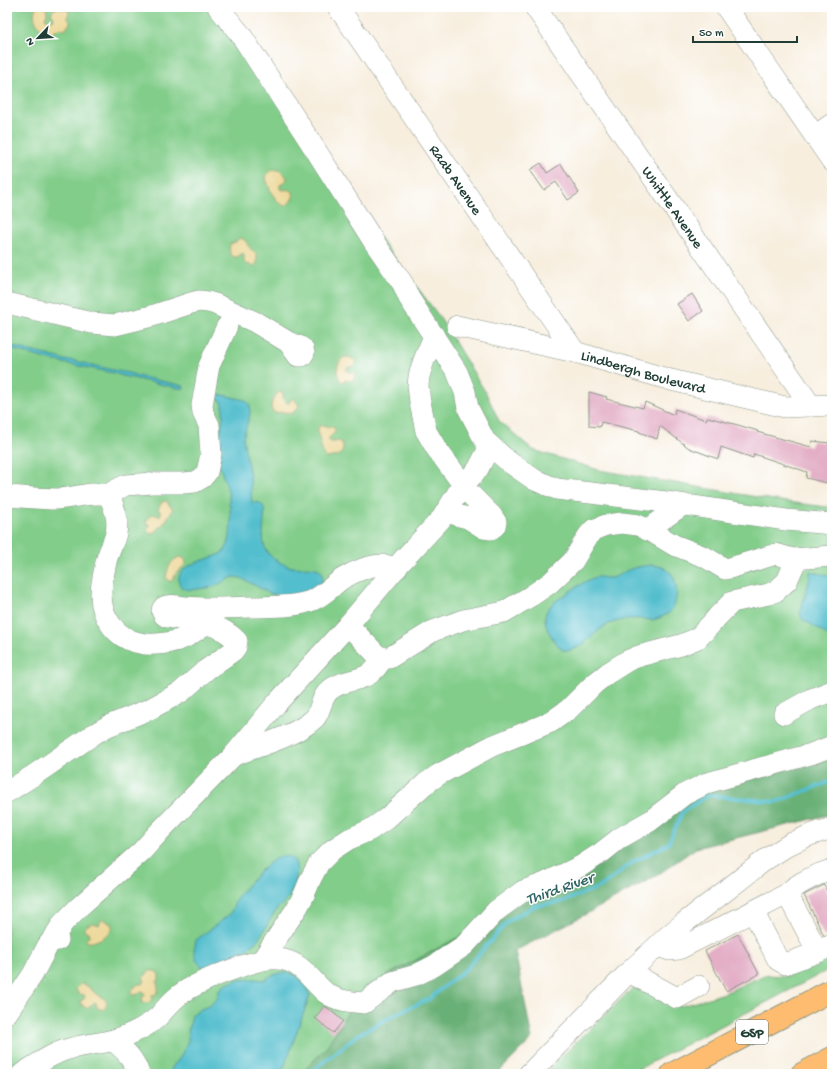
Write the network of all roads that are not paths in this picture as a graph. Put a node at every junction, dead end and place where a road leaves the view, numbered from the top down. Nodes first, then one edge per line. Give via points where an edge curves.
1 (218, 7) edge
2 (338, 7) edge
3 (535, 7) edge
4 (726, 7) edge
5 (832, 124) edge
6 (815, 136) junction
7 (832, 161) edge
8 (7, 303) edge
9 (227, 326) dead end
10 (457, 326) dead end
11 (434, 336) junction
12 (288, 342) dead end
13 (575, 352) junction
14 (832, 405) edge
15 (811, 406) junction
16 (490, 446) junction
17 (516, 467) junction
18 (478, 469) junction
19 (464, 485) junction
20 (109, 495) junction
21 (7, 496) edge
22 (683, 505) junction
23 (446, 511) junction
24 (832, 524) edge
25 (648, 530) junction
26 (832, 556) edge
27 (798, 559) junction
28 (397, 568) junction
29 (227, 608) junction
30 (205, 624) junction
31 (348, 625) junction
32 (383, 658) junction
33 (832, 691) edge
34 (784, 714) dead end
35 (261, 736) junction
36 (832, 746) edge
37 (7, 792) edge
38 (832, 828) edge
39 (832, 870) edge
40 (787, 894) junction
41 (753, 911) junction
42 (658, 946) junction
43 (825, 949) edge
44 (262, 960) junction
45 (629, 972) junction
46 (700, 986) dead end
47 (832, 990) edge
48 (7, 1013) edge
49 (123, 1043) junction
50 (832, 1058) edge
51 (22, 1074) edge
52 (139, 1074) edge
53 (529, 1074) edge
54 (672, 1074) edge
55 (802, 1074) edge

1 - 11 street via 241,35
2 - 13 street, Raab Avenue
3 - 15 street, Whittle Avenue
4 - 6 street
5 - 6 street
6 - 7 street
8 - 12 street via 92,323 115,325 199,301 208,302 256,322
9 - 20 street via 209,366 202,405 210,440 211,454 207,472 195,482 126,485
10 - 13 street, Lindbergh Boulevard
11 - 16 street via 457,372 468,408
11 - 19 street via 419,376 420,402 426,431
13 - 15 street, Lindbergh Boulevard via 671,380 753,400 785,406
14 - 15 street, Lindbergh Boulevard
16 - 17 street
16 - 18 street
17 - 18 street via 500,464
17 - 22 street via 535,480 556,489
18 - 19 street
19 - 23 street
19 - 23 street via 492,516 496,522 495,526 491,529 484,528 468,518
20 - 21 street via 101,493 58,499
20 - 30 street via 117,518 116,533 106,561 101,596 103,609 114,629 134,642 158,644 184,638
22 - 24 street
22 - 25 street
23 - 28 street
25 - 27 street via 725,569 776,554
25 - 32 street via 638,525 622,523 593,530 563,572 518,604 504,612 446,625 389,658
26 - 27 street
27 - 44 street via 787,581 776,591 732,602 698,638 640,656 608,673 551,722 492,746 438,775 386,819 332,850 319,863 297,908
28 - 29 street via 382,565 364,568 343,579 322,596 304,603
28 - 31 street
29 - 30 street
29 - 30 street via 169,606 163,609 164,616
30 - 37 street via 222,629 237,641 233,651 181,692 94,734
31 - 32 street
31 - 35 street via 281,698
32 - 35 street via 366,676 347,681 332,689 325,696 316,717 306,725 291,733
33 - 34 street
35 - 48 street via 234,755 142,851 63,923 56,934 58,940 51,941
36 - 44 street via 707,783 685,794 650,821 620,838 581,866 523,891 496,911 465,945 434,966 416,975 392,982 364,1003 344,1001 331,996 306,972 288,960
38 - 42 street via 790,844 765,860
39 - 40 street via 793,888
40 - 41 street
40 - 43 street
41 - 42 street via 679,949 669,950
41 - 43 street via 778,960 785,964
42 - 45 street
44 - 49 street via 216,975 185,991 156,1018
45 - 46 street via 677,998
45 - 53 street
47 - 54 highway, GSP
49 - 51 street via 65,1050 51,1055
49 - 52 street
50 - 55 highway

